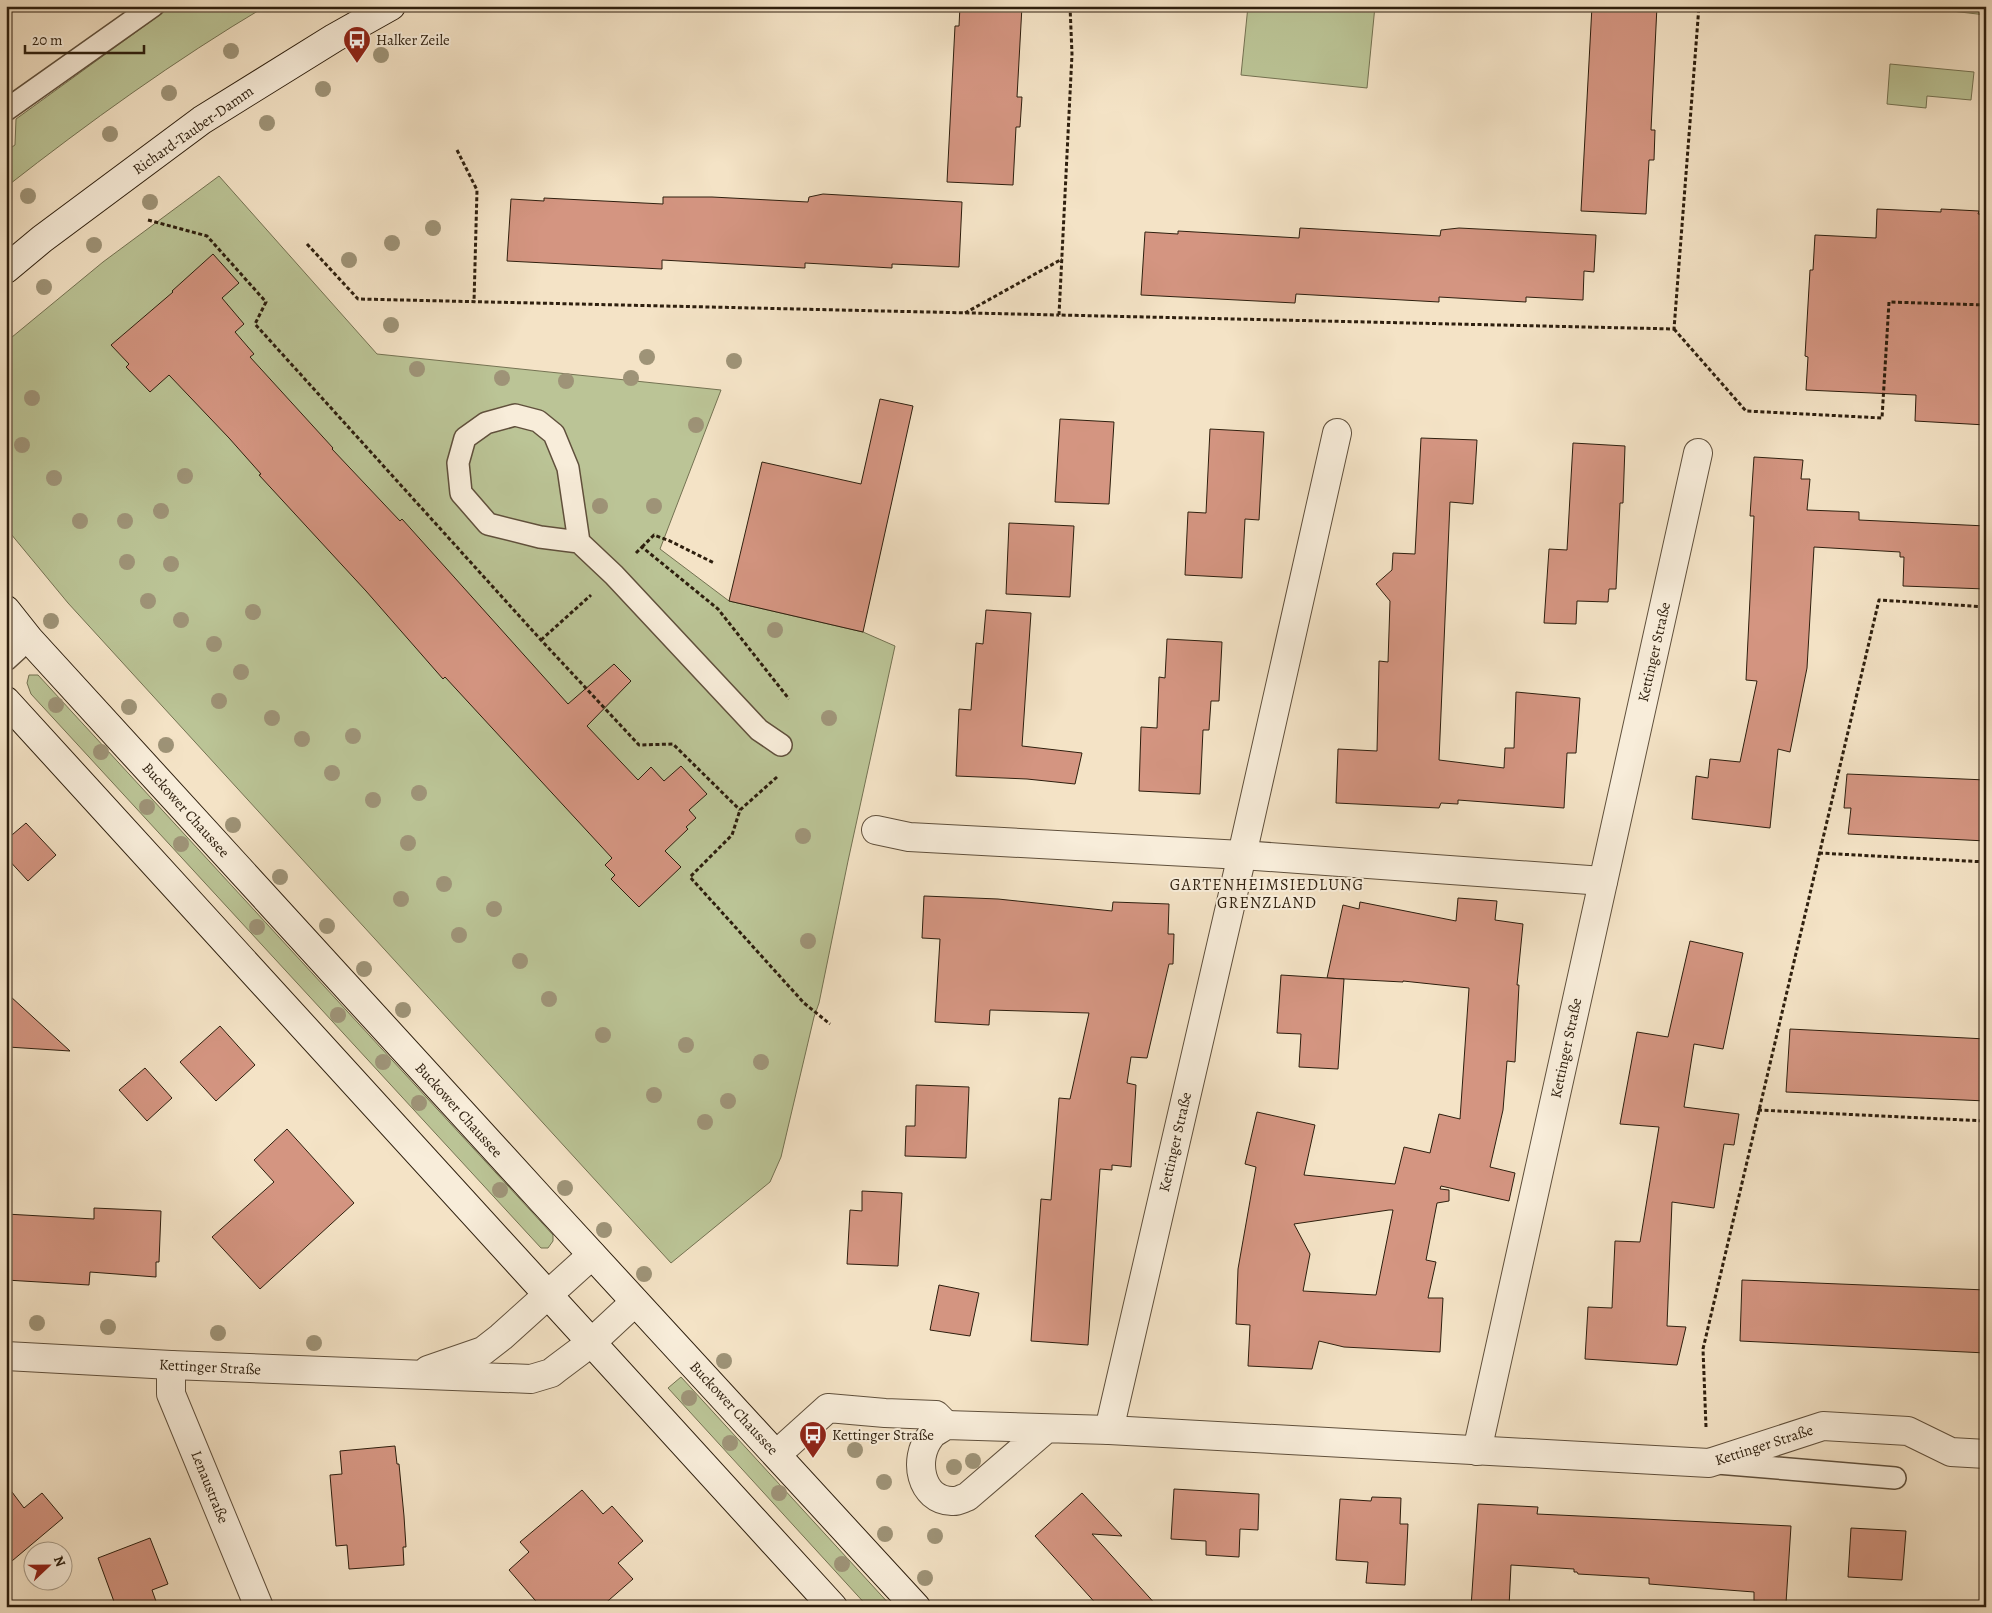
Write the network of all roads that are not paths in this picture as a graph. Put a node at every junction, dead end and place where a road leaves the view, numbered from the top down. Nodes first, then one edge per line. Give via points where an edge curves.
1 (153, 6) edge
2 (391, 6) edge
3 (6, 110) edge
4 (6, 269) edge
5 (1337, 433) dead end
6 (1698, 453) dead end
7 (579, 542) junction
8 (6, 610) edge
9 (30, 638) junction
10 (6, 660) edge
11 (6, 702) edge
12 (781, 745) dead end
13 (876, 830) dead end
14 (1242, 854) junction
15 (1603, 881) junction
16 (592, 1255) junction
17 (549, 1295) junction
18 (636, 1302) junction
19 (592, 1342) junction
20 (6, 1356) edge
21 (171, 1365) junction
22 (413, 1376) junction
23 (946, 1426) junction
24 (1046, 1429) junction
25 (1109, 1430) junction
26 (1477, 1451) junction
27 (777, 1454) junction
28 (1986, 1454) edge
29 (1709, 1463) junction
30 (1895, 1478) dead end
31 (259, 1607) edge
32 (834, 1607) edge
33 (916, 1607) edge

1 - 3 lane
2 - 4 street, Richard-Tauber-Damm via 202,120
5 - 14 street, Kettinger Straße
6 - 15 street, Kettinger Straße
7 - 7 lane via 568,468 554,434 538,421 515,415 486,423 465,438 458,463 461,493 488,524 540,537
7 - 12 lane via 759,730
8 - 9 street, Buckower Chaussee
9 - 10 lane
9 - 16 street, Buckower Chaussee
11 - 17 street
13 - 14 street via 909,837
14 - 15 street
14 - 25 street, Kettinger Straße
15 - 26 street, Kettinger Straße
16 - 17 street, Kettinger Straße
16 - 18 street, Buckower Chaussee
17 - 19 street
17 - 22 street, Kettinger Straße via 483,1351
18 - 19 street, Kettinger Straße
18 - 27 street, Buckower Chaussee
19 - 22 street, Kettinger Straße via 551,1373 530,1379
19 - 32 street
20 - 21 street, Kettinger Straße
21 - 22 street, Kettinger Straße
21 - 31 street, Lenaustraße via 171,1394
23 - 24 street, Kettinger Straße
23 - 24 street via 930,1435 920,1465 925,1483 937,1496 953,1502 967,1497
23 - 27 street, Kettinger Straße via 936,1415 828,1408
24 - 25 street, Kettinger Straße
25 - 26 street, Kettinger Straße
26 - 29 street, Kettinger Straße
27 - 33 street, Buckower Chaussee
28 - 29 street, Kettinger Straße via 1950,1452 1908,1431 1823,1426
29 - 30 lane

